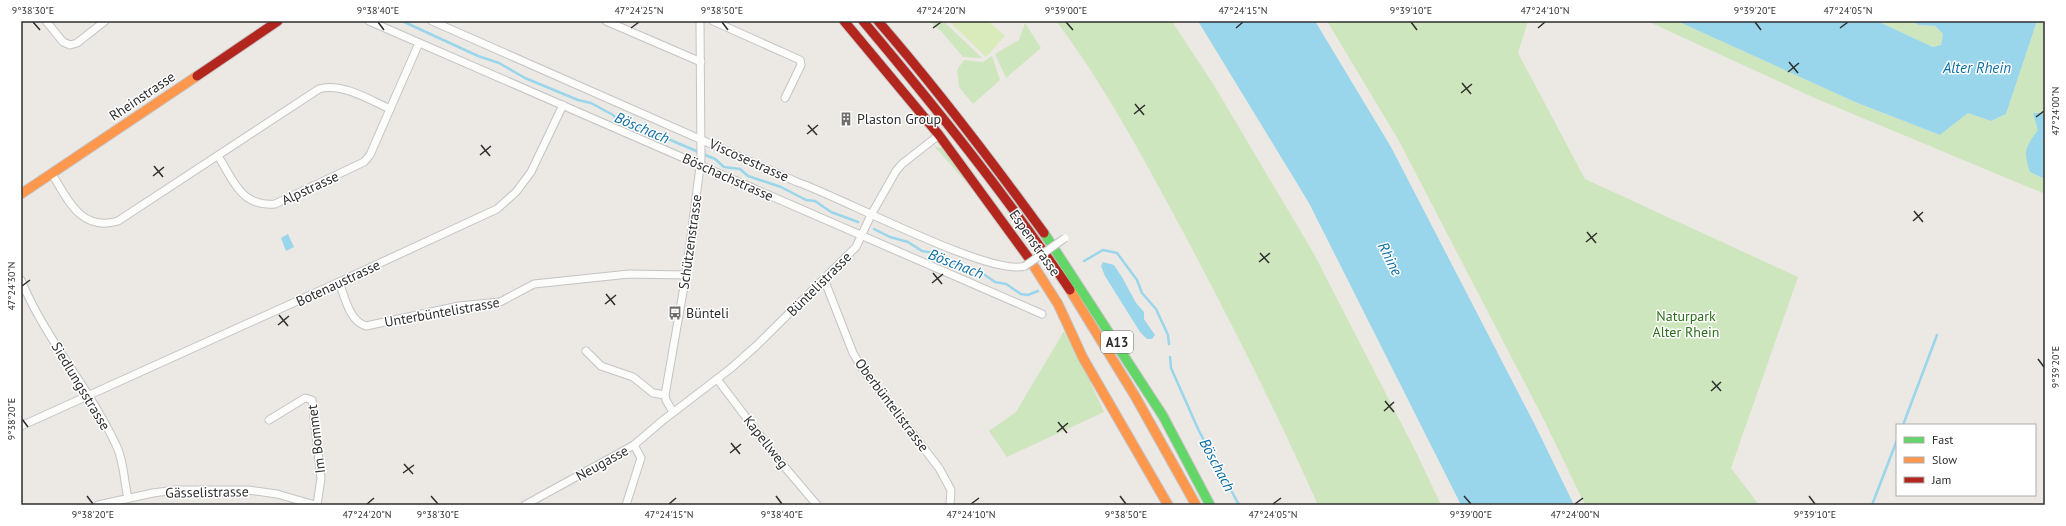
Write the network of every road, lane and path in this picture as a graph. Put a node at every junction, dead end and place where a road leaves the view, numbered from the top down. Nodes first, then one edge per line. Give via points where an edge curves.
1 (46, 21) edge
2 (105, 21) edge
3 (278, 21) edge
4 (369, 21) edge
5 (432, 21) edge
6 (606, 21) edge
7 (700, 21) edge
8 (713, 21) edge
9 (844, 21) edge
10 (863, 21) edge
11 (878, 21) edge
12 (419, 43) junction
13 (701, 62) junction
14 (785, 98) dead end
15 (562, 105) junction
16 (390, 109) junction
17 (939, 135) junction
18 (701, 141) junction
19 (218, 156) junction
20 (700, 162) junction
21 (52, 174) junction
22 (21, 194) edge
23 (871, 215) junction
24 (861, 237) junction
25 (1065, 238) dead end
26 (686, 274) junction
27 (824, 279) junction
28 (21, 280) edge
29 (339, 282) junction
30 (1042, 314) dead end
31 (586, 351) dead end
32 (717, 379) junction
33 (89, 394) junction
34 (665, 395) junction
35 (673, 412) junction
36 (269, 420) dead end
37 (21, 426) edge
38 (634, 445) junction
39 (128, 498) junction
40 (98, 505) edge
41 (316, 505) edge
42 (526, 505) edge
43 (626, 505) edge
44 (817, 505) edge
45 (950, 505) edge
46 (1168, 505) edge
47 (1196, 505) edge
48 (1210, 505) edge

1 - 2 street via 63,42 70,46
3 - 21 main road, Rheinstrasse
4 - 12 street, Böschachstrasse
5 - 18 street, Viscosestrasse
6 - 13 street
7 - 13 street, Schützenstrasse
8 - 14 street via 800,60 801,66
9 - 17 main road, Espenstrasse
10 - 47 main road, A13 via 922,90 1029,231 1070,290 1154,426
11 - 48 main road, A13 via 930,81 980,145 1061,257 1163,416
12 - 15 street, Böschachstrasse
12 - 16 street, Alpstrasse
13 - 18 street, Schützenstrasse
15 - 20 street, Böschachstrasse
15 - 29 street, Botenaustrasse via 531,172 516,192 497,209
16 - 19 street via 352,92 326,87 303,98
16 - 19 street, Alpstrasse via 370,155 364,162 275,204 262,205 251,202 242,193
17 - 23 street, Büntelistrasse via 902,164
17 - 46 main road, Espenstrasse via 1039,272 1058,304 1083,358
18 - 20 street, Schützenstrasse
18 - 23 street, Viscosestrasse via 818,189
19 - 21 street via 118,221 106,224 97,224 75,210
20 - 24 street, Böschachstrasse
20 - 26 street, Schützenstrasse
21 - 22 main road, Rheinstrasse
23 - 24 street, Büntelistrasse
23 - 25 street, Viscosestrasse, bridge via 984,262 1011,269 1024,266
24 - 27 street, Büntelistrasse via 856,247
24 - 30 street, Böschachstrasse
26 - 29 street, Unterbüntelistrasse via 629,274 534,284 500,302 459,306 366,326 360,324 353,316
26 - 34 street, Schützenstrasse
27 - 32 street, Büntelistrasse via 755,347
27 - 45 street, Oberbüntelistrasse via 862,368 939,468 951,490
28 - 33 street, Siedlungsstrasse via 30,302
29 - 33 street, Botenaustrasse
31 - 34 street via 601,366 633,376 653,393
32 - 35 street, Büntelistrasse
32 - 44 street, Kapellweg via 777,458
33 - 37 street, Botenaustrasse
33 - 39 street, Siedlungsstrasse via 118,449
34 - 35 street
35 - 38 street, Neugasse
36 - 41 street, Im Bommet via 305,398 312,400 321,478
38 - 42 street, Neugasse
38 - 43 street via 641,458
39 - 40 street, Gässelistrasse
39 - 41 street, Gässelistrasse via 175,490 248,490 277,494

